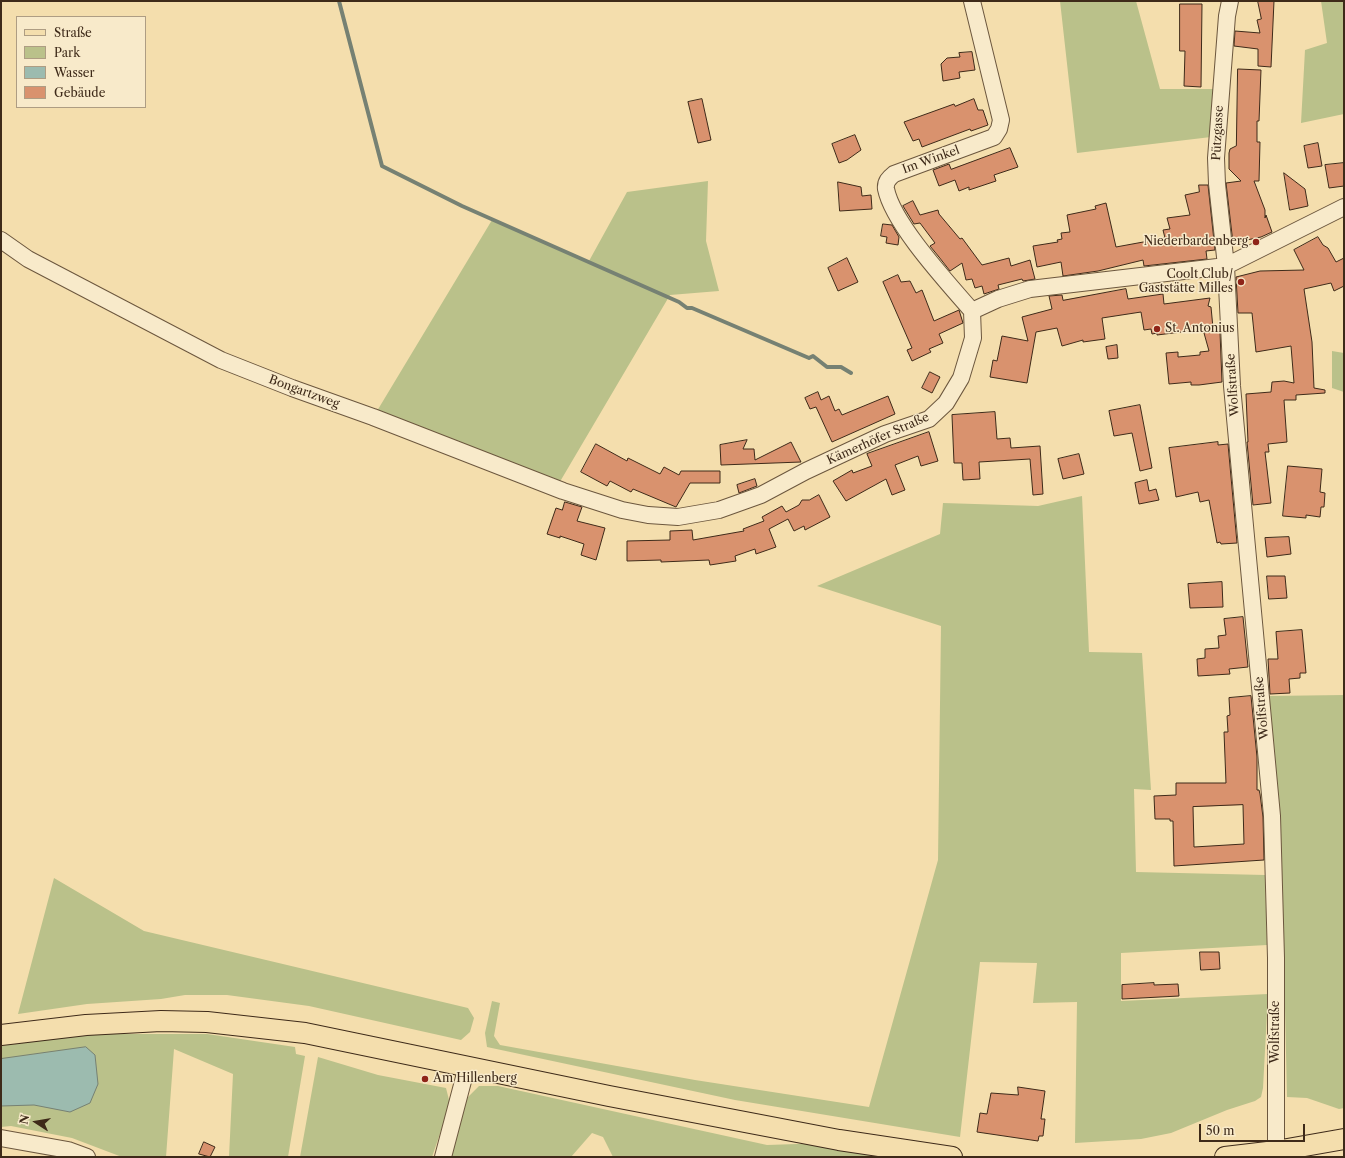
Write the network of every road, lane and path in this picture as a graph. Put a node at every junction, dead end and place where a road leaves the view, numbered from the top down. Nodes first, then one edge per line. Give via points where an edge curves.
1 (972, 1) edge
2 (1230, 1) edge
3 (1344, 207) edge
4 (1, 240) edge
5 (1226, 266) junction
6 (972, 311) junction
7 (622, 510) joint
8 (1, 1035) edge
9 (468, 1066) junction
10 (1, 1138) edge
11 (1344, 1139) edge
12 (1276, 1151) junction
13 (87, 1157) edge
14 (443, 1157) edge
15 (951, 1157) edge
16 (1225, 1157) edge

1 - 6 street, Im Winkel via 1001,120 999,129 994,137 894,174 887,180 886,188 903,226
2 - 5 street, Pützgasse via 1216,158
3 - 5 street
4 - 7 street, Bongartzweg via 28,259 221,360
5 - 6 street via 1030,289
5 - 12 street, Wolfstraße via 1232,386 1272,816 1276,958
6 - 7 street, Kämerhöfer Straße via 973,338 961,378 946,403 929,419 885,434 761,495 719,510 678,516 648,515
8 - 9 main road via 86,1025 161,1021 207,1022 305,1033
9 - 14 street
9 - 15 main road via 839,1140
10 - 13 street via 68,1150
11 - 12 main road
12 - 16 main road

